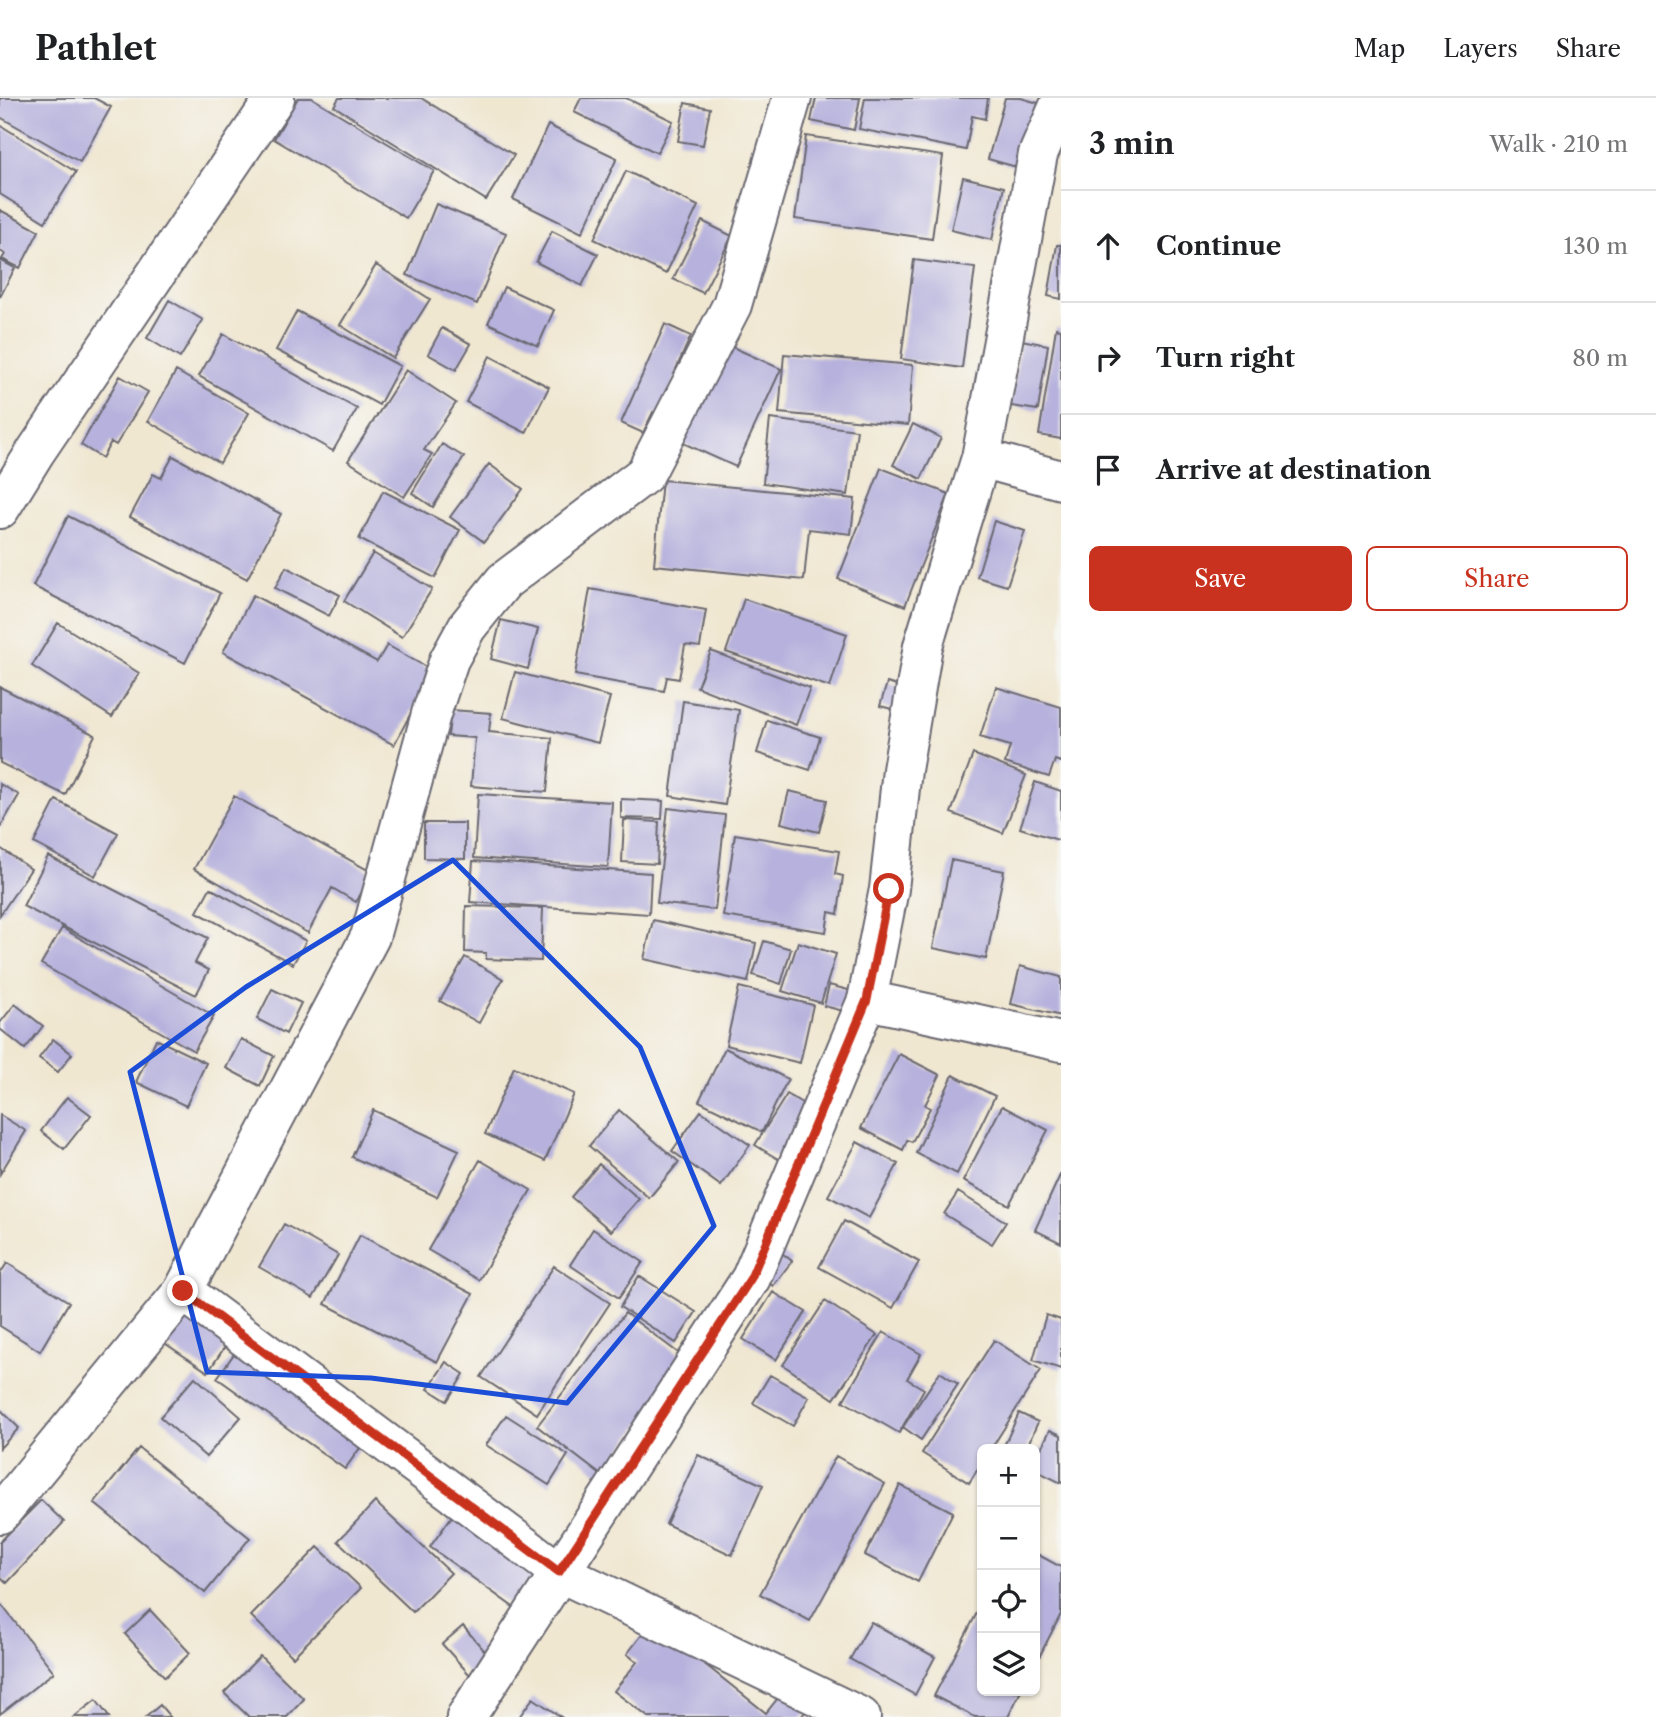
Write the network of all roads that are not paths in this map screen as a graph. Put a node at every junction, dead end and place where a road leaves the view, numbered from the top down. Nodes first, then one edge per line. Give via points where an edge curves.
1 (275, 98) edge
2 (792, 98) edge
3 (1061, 100) edge
4 (981, 458) junction
5 (1061, 480) edge
6 (0, 509) edge
7 (867, 1000) junction
8 (1061, 1042) edge
9 (183, 1291) junction
10 (0, 1514) edge
11 (559, 1572) junction
12 (466, 1717) edge
13 (861, 1717) edge

1 - 6 street
2 - 9 street via 732,305 645,474 504,581 467,627 449,660 370,937
3 - 4 street via 1038,154
4 - 5 street
4 - 7 street via 923,646 902,770 889,889
7 - 8 street
7 - 11 street via 751,1278
9 - 10 street
9 - 11 street
11 - 12 street
11 - 13 street

